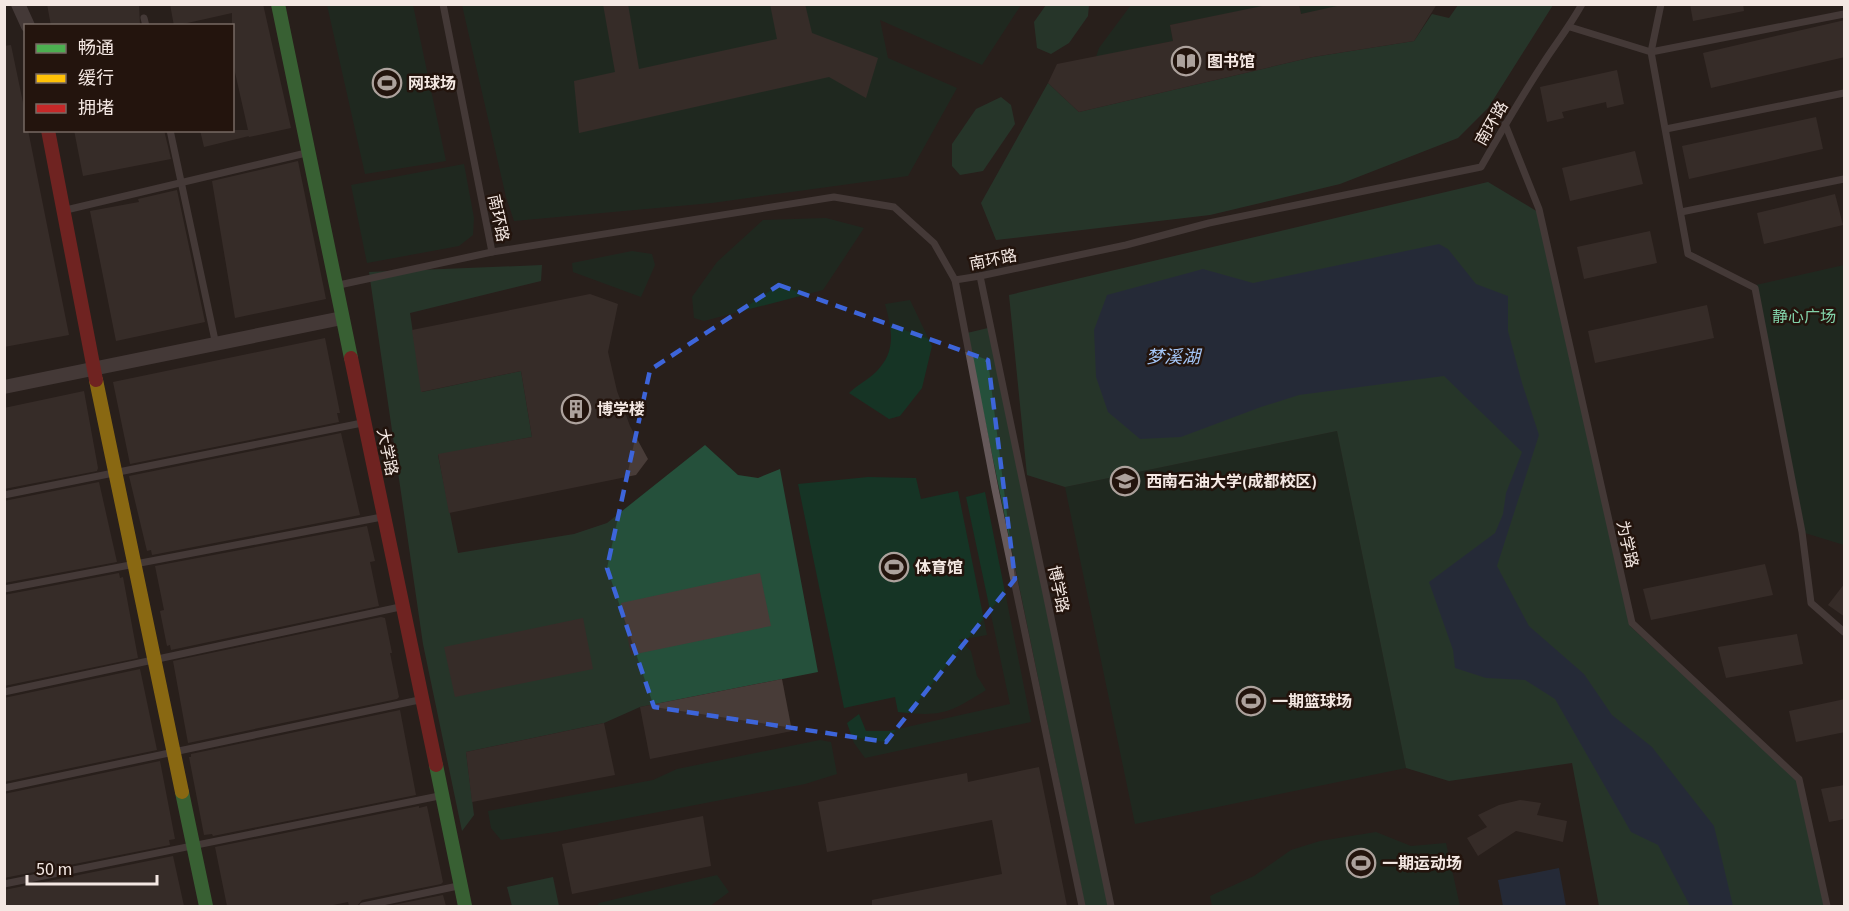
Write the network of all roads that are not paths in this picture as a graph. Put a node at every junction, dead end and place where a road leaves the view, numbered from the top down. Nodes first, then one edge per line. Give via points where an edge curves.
1 (18, 4) edge
2 (278, 4) edge
3 (442, 4) edge
4 (1582, 4) edge
5 (1661, 4) edge
6 (1845, 14) edge
7 (26, 24) edge
8 (1570, 27) junction
9 (1651, 52) junction
10 (1845, 93) edge
11 (1505, 124) junction
12 (1666, 129) junction
13 (48, 132) edge
14 (170, 132) edge
15 (309, 153) junction
16 (1845, 179) edge
17 (181, 183) junction
18 (63, 210) junction
19 (1681, 212) junction
20 (492, 252) junction
21 (980, 276) junction
22 (955, 280) junction
23 (336, 286) junction
24 (342, 318) junction
25 (216, 345) junction
26 (93, 368) junction
27 (4, 387) edge
28 (364, 422) junction
29 (116, 473) junction
30 (4, 495) edge
31 (384, 516) junction
32 (135, 564) junction
33 (4, 589) edge
34 (403, 606) junction
35 (1845, 632) edge
36 (155, 660) junction
37 (4, 692) edge
38 (422, 699) junction
39 (174, 752) junction
40 (4, 788) edge
41 (442, 795) junction
42 (194, 846) junction
43 (4, 884) edge
44 (460, 885) junction
45 (206, 906) edge
46 (363, 906) edge
47 (465, 906) edge
48 (1082, 906) edge
49 (1111, 906) edge
50 (1827, 906) edge

1 - 7 street
2 - 15 street, 大学路
3 - 20 lane, 南环路
4 - 8 lane, 南环路
5 - 9 lane
6 - 9 lane
8 - 9 lane
8 - 11 lane, 南环路
9 - 12 lane
10 - 12 lane
11 - 21 lane, 南环路 via 1481,167 1209,223
11 - 50 lane, 为学路 via 1539,209 1632,623 1799,779
12 - 19 lane
13 - 18 street
14 - 17 lane
15 - 17 lane
15 - 23 street, 大学路
16 - 19 lane
17 - 18 lane
17 - 25 lane
18 - 26 street
19 - 35 lane via 1688,254 1755,288 1802,532 1810,603
20 - 22 lane, 南环路 via 834,197 894,207 934,243
20 - 23 lane
21 - 22 lane, 南环路
21 - 49 lane, 博学路
22 - 48 lane
23 - 24 street, 大学路
24 - 25 street
24 - 28 street, 大学路
25 - 26 street
26 - 27 street
26 - 29 street
28 - 29 lane
28 - 31 street, 大学路
29 - 30 lane
29 - 32 street
31 - 32 lane
31 - 34 street, 大学路
32 - 33 lane
32 - 36 street
34 - 36 lane
34 - 38 street, 大学路
36 - 37 lane
36 - 39 street
38 - 39 lane
38 - 41 street, 大学路
39 - 40 lane
39 - 42 street
41 - 42 lane
41 - 44 street, 大学路
42 - 43 lane
42 - 45 street
44 - 46 lane
44 - 47 street, 大学路

